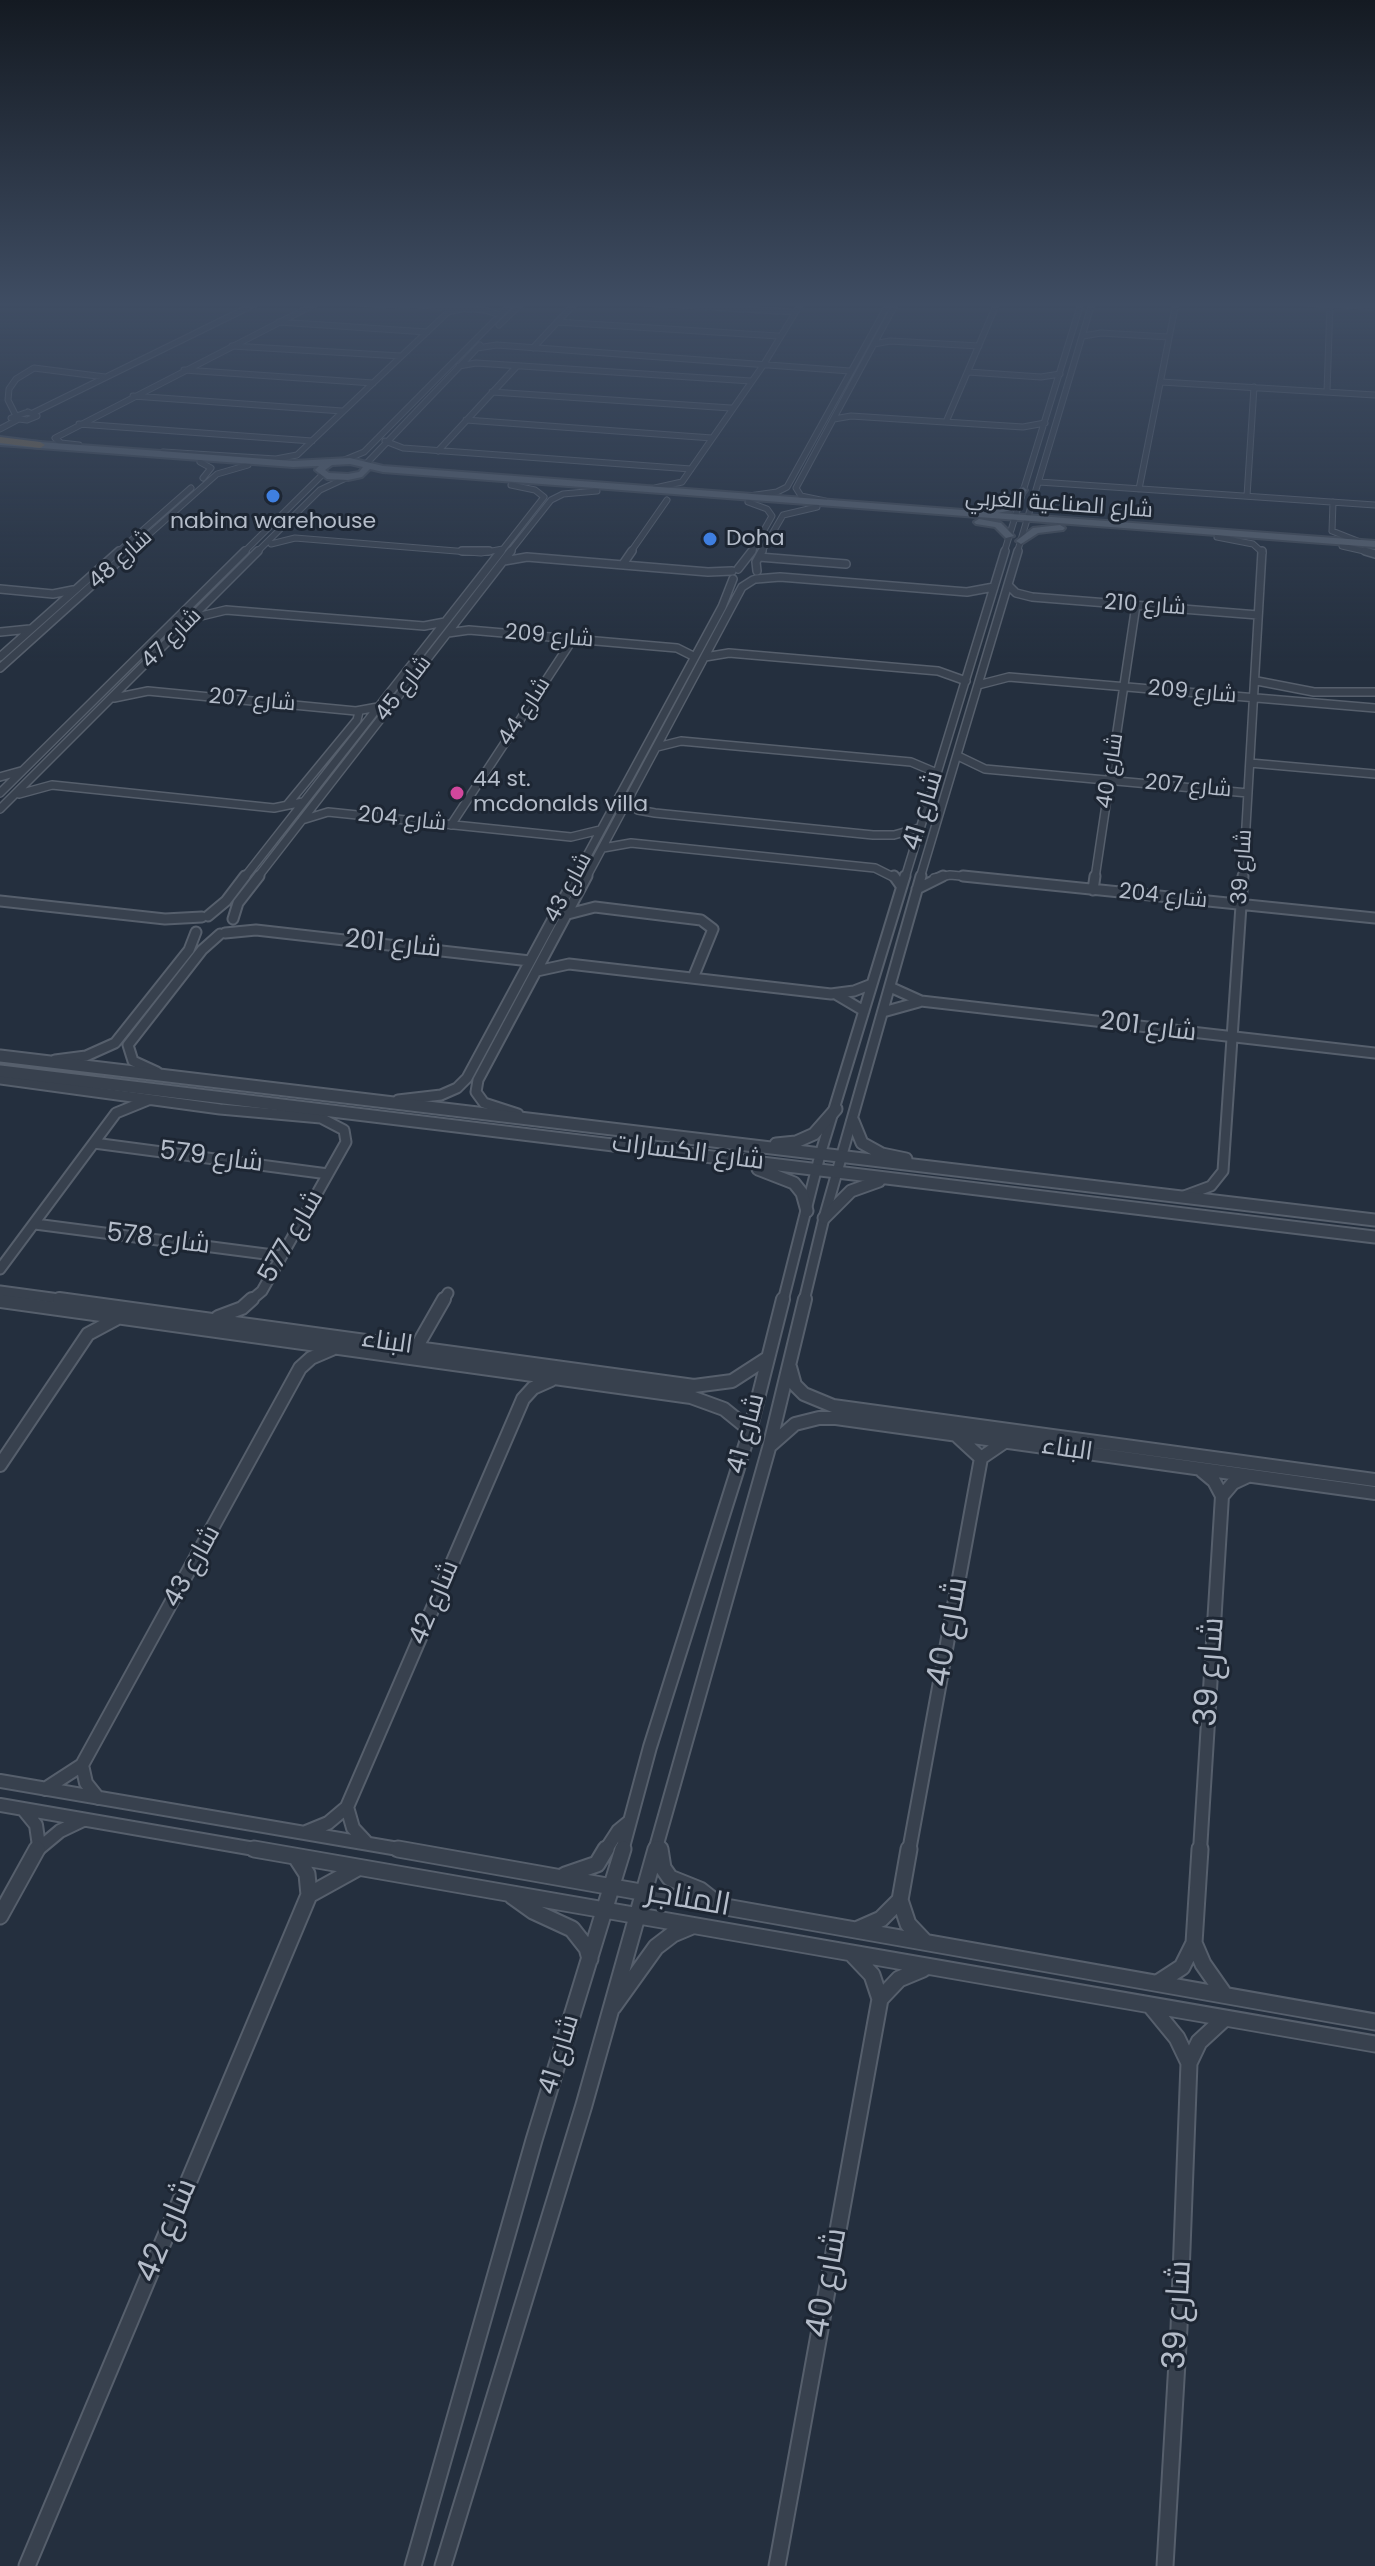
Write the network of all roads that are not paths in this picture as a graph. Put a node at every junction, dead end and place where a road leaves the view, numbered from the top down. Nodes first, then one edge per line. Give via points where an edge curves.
1 (330, 423) edge
2 (393, 423) edge
3 (403, 423) edge
4 (464, 423) edge
5 (504, 423) edge
6 (722, 423) edge
7 (822, 423) edge
8 (832, 423) edge
9 (957, 423) edge
10 (1045, 423) joint
11 (1057, 423) edge
12 (1153, 423) edge
13 (1252, 423) edge
14 (79, 424) joint
15 (1023, 427) junction
16 (1041, 434) junction
17 (712, 438) junction
18 (312, 441) junction
19 (385, 441) junction
20 (0, 445) edge
21 (36, 448) junction
22 (438, 451) junction
23 (179, 452) junction
24 (222, 458) junction
25 (342, 461) junction
26 (200, 462) junction
27 (330, 463) junction
28 (248, 465) junction
29 (366, 466) junction
30 (691, 469) junction
31 (321, 474) junction
32 (352, 476) junction
33 (682, 482) junction
34 (1039, 482) junction
35 (511, 485) junction
36 (649, 489) junction
37 (1139, 489) junction
38 (1023, 490) junction
39 (597, 491) junction
40 (706, 493) junction
41 (1247, 496) junction
42 (748, 499) junction
43 (667, 500) dead end
44 (1333, 502) junction
45 (822, 504) junction
46 (1031, 505) junction
47 (1375, 505) edge
48 (958, 512) junction
49 (937, 516) junction
50 (1014, 519) junction
51 (1027, 520) junction
52 (1110, 523) junction
53 (284, 527) junction
54 (1089, 528) junction
55 (1332, 531) junction
56 (1009, 536) junction
57 (1217, 537) junction
58 (295, 538) junction
59 (1307, 538) junction
60 (1021, 541) junction
61 (1373, 547) edge
62 (264, 548) junction
63 (503, 549) junction
64 (512, 550) junction
65 (481, 553) junction
66 (527, 557) junction
67 (759, 557) junction
68 (495, 560) junction
69 (504, 561) junction
70 (623, 564) junction
71 (846, 564) dead end
72 (733, 574) junction
73 (756, 575) junction
74 (1008, 585) junction
75 (994, 587) junction
76 (0, 589) edge
77 (76, 590) junction
78 (967, 592) junction
79 (53, 594) junction
80 (215, 596) junction
81 (1032, 597) junction
82 (64, 600) junction
83 (989, 601) junction
84 (1136, 605) junction
85 (1002, 606) junction
86 (226, 610) junction
87 (1258, 615) junction
88 (191, 620) junction
89 (445, 622) junction
90 (455, 623) junction
91 (424, 626) junction
92 (32, 629) junction
93 (469, 630) junction
94 (0, 632) edge
95 (10, 633) junction
96 (436, 633) junction
97 (447, 633) junction
98 (20, 639) junction
99 (573, 639) junction
100 (707, 643) junction
101 (677, 648) junction
102 (729, 653) junction
103 (0, 657) edge
104 (695, 657) junction
105 (705, 657) junction
106 (971, 664) junction
107 (984, 665) junction
108 (0, 668) edge
109 (938, 671) junction
110 (1009, 677) junction
111 (129, 681) junction
112 (966, 681) junction
113 (1257, 681) junction
114 (978, 685) junction
115 (1124, 687) junction
116 (148, 691) junction
117 (1314, 692) junction
118 (1375, 692) edge
119 (111, 699) junction
120 (1254, 699) junction
121 (1281, 701) junction
122 (378, 707) junction
123 (1375, 708) edge
124 (357, 712) junction
125 (370, 718) junction
126 (665, 732) junction
127 (681, 741) junction
128 (657, 747) junction
129 (942, 755) junction
130 (958, 756) junction
131 (911, 762) junction
132 (1250, 763) junction
133 (985, 769) junction
134 (39, 770) junction
135 (23, 771) junction
136 (937, 773) junction
137 (959, 774) junction
138 (1375, 774) edge
139 (0, 777) edge
140 (1110, 780) junction
141 (52, 785) junction
142 (0, 793) edge
143 (1248, 793) junction
144 (11, 798) junction
145 (305, 801) junction
146 (316, 802) junction
147 (627, 803) junction
148 (278, 808) junction
149 (0, 809) edge
150 (328, 812) junction
151 (292, 817) junction
152 (302, 820) junction
153 (451, 825) junction
154 (919, 828) junction
155 (600, 830) junction
156 (611, 833) junction
157 (571, 837) junction
158 (631, 843) junction
159 (603, 848) junction
160 (590, 849) junction
161 (911, 854) junction
162 (927, 858) junction
163 (875, 868) junction
164 (950, 875) junction
165 (901, 886) junction
166 (917, 889) junction
167 (1093, 890) junction
168 (578, 896) junction
169 (0, 901) edge
170 (1241, 905) junction
171 (595, 907) junction
172 (568, 914) junction
173 (205, 916) junction
174 (1375, 918) edge
175 (165, 919) junction
176 (234, 920) junction
177 (256, 930) junction
178 (194, 931) junction
179 (223, 934) junction
180 (547, 951) junction
181 (530, 961) junction
182 (569, 964) junction
183 (537, 971) junction
184 (693, 978) junction
185 (872, 984) junction
186 (890, 987) junction
187 (831, 994) junction
188 (921, 1001) junction
189 (864, 1011) junction
190 (883, 1012) junction
191 (1232, 1038) junction
192 (1375, 1053) edge
193 (0, 1056) edge
194 (43, 1061) junction
195 (0, 1071) edge
196 (162, 1075) junction
197 (0, 1079) edge
198 (102, 1091) junction
199 (215, 1097) junction
200 (158, 1099) junction
201 (384, 1101) junction
202 (247, 1109) junction
203 (836, 1109) junction
204 (116, 1113) junction
205 (531, 1118) junction
206 (853, 1121) junction
207 (94, 1143) junction
208 (751, 1146) junction
209 (820, 1155) junction
210 (716, 1156) junction
211 (841, 1158) junction
212 (817, 1170) junction
213 (837, 1172) junction
214 (963, 1172) junction
215 (328, 1174) junction
216 (886, 1179) junction
217 (1171, 1197) junction
218 (807, 1211) junction
219 (824, 1218) junction
220 (1375, 1218) edge
221 (35, 1224) junction
222 (1375, 1237) edge
223 (281, 1256) junction
224 (2, 1268) edge
225 (0, 1291) edge
226 (13, 1292) junction
227 (448, 1293) dead end
228 (0, 1301) edge
229 (80, 1312) junction
230 (120, 1318) junction
231 (211, 1319) junction
232 (88, 1334) junction
233 (288, 1342) junction
234 (416, 1348) junction
235 (334, 1349) junction
236 (766, 1359) junction
237 (789, 1365) junction
238 (300, 1368) junction
239 (511, 1372) junction
240 (557, 1378) junction
241 (523, 1399) junction
242 (750, 1430) junction
243 (953, 1434) junction
244 (1009, 1442) junction
245 (769, 1448) junction
246 (981, 1458) junction
247 (0, 1465) edge
248 (1197, 1468) junction
249 (1252, 1475) junction
250 (1375, 1480) edge
251 (1375, 1493) edge
252 (1222, 1496) junction
253 (82, 1765) junction
254 (0, 1781) edge
255 (45, 1789) junction
256 (98, 1798) junction
257 (0, 1805) edge
258 (347, 1807) junction
259 (23, 1809) junction
260 (85, 1820) junction
261 (630, 1820) junction
262 (304, 1833) junction
263 (658, 1842) junction
264 (368, 1844) junction
265 (39, 1846) junction
266 (296, 1856) junction
267 (357, 1868) junction
268 (559, 1877) junction
269 (613, 1886) junction
270 (644, 1892) junction
271 (309, 1895) junction
272 (511, 1895) junction
273 (900, 1900) junction
274 (721, 1906) junction
275 (605, 1912) junction
276 (0, 1916) edge
277 (637, 1917) junction
278 (693, 1926) junction
279 (854, 1931) junction
280 (927, 1943) junction
281 (1194, 1943) junction
282 (853, 1955) junction
283 (590, 1960) junction
284 (927, 1967) junction
285 (1157, 1983) junction
286 (1224, 1994) junction
287 (880, 1999) junction
288 (1150, 2005) junction
289 (611, 2008) junction
290 (1225, 2018) junction
291 (1375, 2022) edge
292 (1375, 2044) edge
293 (1189, 2063) junction
294 (27, 2566) edge
295 (413, 2566) edge
296 (443, 2566) edge
297 (777, 2566) edge
298 (1165, 2566) edge

1 - 18 street
2 - 25 street via 364,452
3 - 19 street
4 - 22 street
5 - 17 street
6 - 17 street
7 - 42 street via 787,487
8 - 45 street via 795,490
9 - 15 street
10 - 15 street
10 - 16 street, شارع 41
11 - 34 street, شارع 41
12 - 37 street
13 - 41 street
14 - 18 street
14 - 23 street via 55,440
15 - 16 street
16 - 38 street, شارع 41
17 - 30 street
18 - 23 street via 289,458
19 - 22 street via 397,448
19 - 29 street
20 - 21 highway
21 - 24 main road
21 - 26 main road
22 - 30 street
23 - 24 main road
24 - 27 main road
25 - 27 main road, شارع الصناعية الغربي
25 - 29 main road, شارع الصناعية الغربي
26 - 28 main road
26 - 77 street, شارع 48 via 211,468 209,473
27 - 31 main road via 320,468
28 - 31 main road
28 - 108 street, شارع 48 via 217,474
29 - 32 main road via 366,472
29 - 36 main road, شارع الصناعية الغربي
30 - 33 street
31 - 32 main road, شارع الصناعية الغربي
31 - 135 street, شارع 47
32 - 35 main road, شارع الصناعية الغربي
32 - 53 street, شارع 47 via 325,487
33 - 36 street
33 - 40 street
34 - 37 street
34 - 46 street, شارع 41
35 - 39 main road, شارع الصناعية الغربي
35 - 63 street, شارع 45 via 544,497
36 - 40 main road, شارع الصناعية الغربي
37 - 41 street
38 - 48 main road via 1004,510
38 - 50 street, شارع 41
39 - 42 main road, شارع الصناعية الغربي
39 - 64 street, شارع 45 via 553,498
40 - 42 main road, شارع الصناعية الغربي
41 - 44 street
42 - 45 main road, شارع الصناعية الغربي
42 - 72 street, شارع 43 via 772,514 745,564
43 - 70 street
44 - 47 street
44 - 55 street
45 - 48 main road, شارع الصناعية الغربي
45 - 49 main road, شارع الصناعية الغربي
45 - 67 street, شارع 43 via 783,515
46 - 51 street, شارع 41
46 - 52 main road via 1049,515
48 - 50 main road, شارع الصناعية الغربي
49 - 50 main road, شارع الصناعية الغربي
49 - 56 main road via 998,525
50 - 51 main road, شارع الصناعية الغربي
50 - 56 street, شارع 41
51 - 52 main road, شارع الصناعية الغربي
51 - 54 main road, شارع الصناعية الغربي
51 - 60 street, شارع 41
52 - 59 main road, شارع الصناعية الغربي
53 - 58 street
53 - 62 street, شارع 47
54 - 57 main road, شارع الصناعية الغربي
54 - 60 main road via 1041,529
55 - 59 street
55 - 61 street
56 - 75 street, شارع 41
57 - 61 main road, شارع الصناعية الغربي
57 - 87 street, شارع 39 via 1262,549
58 - 62 street
58 - 65 street
59 - 61 main road, شارع الصناعية الغربي
60 - 74 street, شارع 41
62 - 80 street, شارع 47
63 - 65 street
63 - 68 street, شارع 45
64 - 66 street
64 - 69 street, شارع 45
65 - 68 street
66 - 69 street
66 - 70 street
67 - 71 street
67 - 73 street, شارع 43
68 - 89 street, شارع 45
69 - 90 street, شارع 45
70 - 72 street
72 - 73 street
72 - 73 street
72 - 100 street, شارع 43
73 - 78 street
73 - 100 street, شارع 43 via 742,587
74 - 81 street, شارع 210
74 - 85 street, شارع 41
75 - 78 street
75 - 83 street, شارع 41
76 - 79 street, شارع 48
77 - 79 street, شارع 48
77 - 82 street, شارع 48
78 - 83 street
79 - 82 street, شارع 48
80 - 86 street
80 - 88 street, شارع 47
81 - 84 street, شارع 210
81 - 85 street, شارع 210
82 - 92 street, شارع 48
83 - 106 street, شارع 41
84 - 87 street, شارع 210
84 - 115 street, شارع 40
85 - 107 street, شارع 41
86 - 88 street
86 - 91 street
87 - 113 street, شارع 39
88 - 111 street, شارع 47
89 - 91 street
89 - 96 street, شارع 45
90 - 93 street, شارع 209
90 - 97 street, شارع 45
91 - 96 street
92 - 95 street
92 - 98 street, شارع 48
93 - 97 street, شارع 209
93 - 99 street, شارع 209
94 - 95 street
95 - 98 street
96 - 122 street, شارع 45
97 - 146 street, شارع 45
98 - 103 street, شارع 48
99 - 101 street, شارع 209
99 - 153 street, شارع 44
100 - 101 street, شارع 209
100 - 102 street
100 - 104 street, شارع 43
100 - 105 street, شارع 43
101 - 104 street, شارع 209
102 - 105 street
102 - 109 street
104 - 155 street, شارع 43
105 - 126 street, شارع 43
106 - 109 street
106 - 112 street, شارع 41
107 - 110 street, شارع 209
107 - 114 street, شارع 41
109 - 112 street
110 - 114 street, شارع 209
110 - 115 street, شارع 209
111 - 116 street, شارع 207
111 - 119 street, شارع 47
112 - 129 street, شارع 41
113 - 117 street
113 - 120 street, شارع 39
114 - 130 street, شارع 41
115 - 120 street, شارع 209
115 - 140 street, شارع 40
116 - 119 street, شارع 207
116 - 124 street, شارع 207
117 - 118 street
117 - 121 street
119 - 134 street, شارع 47
120 - 121 street, شارع 209
120 - 132 street, شارع 39
121 - 123 street, شارع 209
122 - 124 street, شارع 207
122 - 125 street, شارع 45
124 - 125 street, شارع 207
124 - 148 street via 357,720 293,800
125 - 145 street, شارع 45
126 - 127 street
126 - 128 street, شارع 43
127 - 128 street
127 - 131 street
128 - 147 street, شارع 43
129 - 131 street
129 - 136 street, شارع 41
130 - 133 street, شارع 207
130 - 137 street, شارع 41
131 - 136 street
132 - 138 street
132 - 143 street, شارع 39
133 - 137 street, شارع 207
133 - 140 street, شارع 207
134 - 141 street via 41,780
134 - 144 street, شارع 47
135 - 139 street
135 - 142 street, شارع 47
136 - 154 street, شارع 41
137 - 162 street, شارع 41
140 - 143 street, شارع 207
140 - 167 street, شارع 40
141 - 144 street
141 - 148 street
143 - 170 street, شارع 39
144 - 149 street, شارع 47
145 - 148 street
145 - 151 street, شارع 45
146 - 150 street, شارع 204
146 - 152 street, شارع 45
147 - 154 street via 655,813 873,835
147 - 156 street, شارع 43
148 - 151 street
150 - 152 street, شارع 204
150 - 153 street, شارع 204
151 - 173 street, شارع 45 via 226,901
152 - 176 street, شارع 45 via 238,903
153 - 157 street, شارع 204
154 - 161 street, شارع 41
155 - 157 street, شارع 204
155 - 160 street, شارع 43
156 - 158 street
156 - 159 street, شارع 43
157 - 160 street, شارع 204
158 - 159 street
158 - 163 street
159 - 168 street, شارع 43
160 - 181 street, شارع 43
161 - 163 street
161 - 165 street, شارع 41
162 - 164 street
162 - 166 street, شارع 41
163 - 165 street via 893,875
164 - 166 street, شارع 204
164 - 167 street, شارع 204
165 - 185 street, شارع 41
166 - 186 street, شارع 41
167 - 170 street, شارع 204
168 - 171 street
168 - 172 street, شارع 43
169 - 175 street
170 - 174 street, شارع 204
170 - 191 street, شارع 39
171 - 172 street
171 - 184 street via 691,917 709,924 712,934
172 - 180 street, شارع 43
173 - 175 street
173 - 176 street, شارع 201
173 - 178 street, شارع 45 via 193,924
175 - 178 street
176 - 177 street, شارع 201
176 - 179 street, شارع 45 via 233,929
177 - 179 street, شارع 201
177 - 181 street, شارع 201
178 - 179 street, شارع 201
178 - 194 street via 189,950 115,1043 86,1056
179 - 196 street via 202,950 128,1045 133,1061
180 - 182 street
180 - 183 street, شارع 43
181 - 201 street, شارع 43 via 463,1083 431,1098
182 - 183 street
182 - 184 street
183 - 205 street, شارع 43 via 476,1086 484,1103
184 - 187 street
185 - 187 street
185 - 189 street, شارع 41
186 - 188 street, شارع 201
186 - 190 street, شارع 41
187 - 189 street
188 - 190 street, شارع 201
188 - 191 street, شارع 201
189 - 203 street, شارع 41
190 - 206 street, شارع 41
191 - 192 street, شارع 201
191 - 217 street, شارع 39 via 1223,1171 1200,1192
193 - 194 street, شارع الكسارات
194 - 196 street, شارع الكسارات
195 - 199 street, شارع الكسارات
196 - 201 street, شارع الكسارات
197 - 198 street
198 - 200 street
198 - 204 street via 114,1101
199 - 202 street
199 - 210 street, شارع الكسارات
200 - 202 street
200 - 204 street
201 - 205 street, شارع الكسارات
202 - 215 street, شارع 577 via 331,1120 344,1130 346,1142
203 - 208 street via 806,1139
203 - 209 street, شارع 41
204 - 207 street
205 - 208 street, شارع الكسارات
206 - 211 street, شارع 41
206 - 214 street via 857,1135 871,1149
207 - 215 street, شارع 579
207 - 221 street
208 - 209 street, شارع الكسارات
209 - 211 street, شارع الكسارات
209 - 212 street, شارع 41
210 - 212 street, شارع الكسارات
210 - 218 street via 789,1178
211 - 213 street, شارع 41
211 - 214 street, شارع الكسارات
212 - 213 street, شارع الكسارات
212 - 218 street, شارع 41
213 - 216 street, شارع الكسارات
213 - 219 street, شارع 41
214 - 217 street, شارع الكسارات
215 - 223 street, شارع 577
216 - 219 street via 851,1191
216 - 222 street, شارع الكسارات
217 - 220 street, شارع الكسارات
218 - 236 street, شارع 41
219 - 237 street, شارع 41
221 - 223 street, شارع 578
221 - 224 street
223 - 231 street, شارع 577 via 254,1300
224 - 226 street via 2,1281
225 - 226 street, البناء
226 - 231 street, البناء
227 - 234 street
228 - 229 street, البناء
229 - 230 street, البناء
229 - 232 street
230 - 232 street
230 - 233 street, البناء
231 - 234 street, البناء
232 - 247 street
233 - 235 street, البناء
233 - 238 street via 298,1351
234 - 236 street, البناء via 705,1387 740,1378
235 - 238 street
235 - 239 street, البناء
236 - 242 street, شارع 41
237 - 245 street, شارع 41
237 - 250 street, البناء via 799,1390 833,1406
238 - 253 street, شارع 43
239 - 240 street, البناء
239 - 241 street
240 - 241 street via 533,1388
240 - 242 street, البناء via 700,1399 731,1413
241 - 258 street, شارع 42
242 - 261 street, شارع 41
243 - 244 street, البناء
243 - 245 street, البناء via 819,1418 789,1428
243 - 246 street
244 - 246 street
244 - 248 street, البناء
245 - 263 street, شارع 41
246 - 273 street, شارع 40
248 - 249 street, البناء
248 - 252 street via 1214,1481
249 - 251 street, البناء
249 - 252 street via 1233,1483
252 - 281 street, شارع 39
253 - 255 street, شارع 43
253 - 256 street via 86,1783
254 - 255 street, المناجر
255 - 256 street, المناجر
256 - 262 street, المناجر
257 - 259 street, المناجر
258 - 262 street
258 - 264 street via 353,1828
259 - 260 street, المناجر
259 - 265 street via 36,1825
260 - 265 street
260 - 266 street, المناجر
261 - 268 street via 597,1864
261 - 269 street, شارع 41
262 - 264 street, المناجر
263 - 270 street, شارع 41
263 - 274 street via 670,1878
264 - 268 street, المناجر
265 - 276 street
266 - 267 street, المناجر
266 - 271 street via 307,1874
267 - 271 street
267 - 272 street, المناجر
268 - 269 street, المناجر
269 - 270 street, المناجر
269 - 275 street, شارع 41
270 - 274 street, المناجر
270 - 277 street, شارع 41
271 - 294 street, شارع 42
272 - 275 street, المناجر
272 - 283 street, المناجر via 572,1929
273 - 279 street via 881,1919
273 - 280 street via 908,1924
274 - 279 street, المناجر
275 - 277 street, المناجر
275 - 283 street, شارع 41
277 - 278 street, المناجر
277 - 289 street, شارع 41
278 - 282 street, المناجر
278 - 289 street, المناجر via 656,1947
279 - 280 street, المناجر
280 - 285 street, المناجر
281 - 285 street via 1182,1967
281 - 286 street
282 - 284 street, المناجر
282 - 287 street via 872,1975
283 - 295 street, شارع 41
284 - 287 street via 899,1979
284 - 288 street, المناجر
285 - 286 street, المناجر
286 - 291 street, المناجر
287 - 297 street, شارع 40
288 - 290 street, المناجر
288 - 293 street
289 - 296 street, شارع 41
290 - 292 street, المناجر
290 - 293 street via 1199,2042
293 - 298 street, شارع 39

